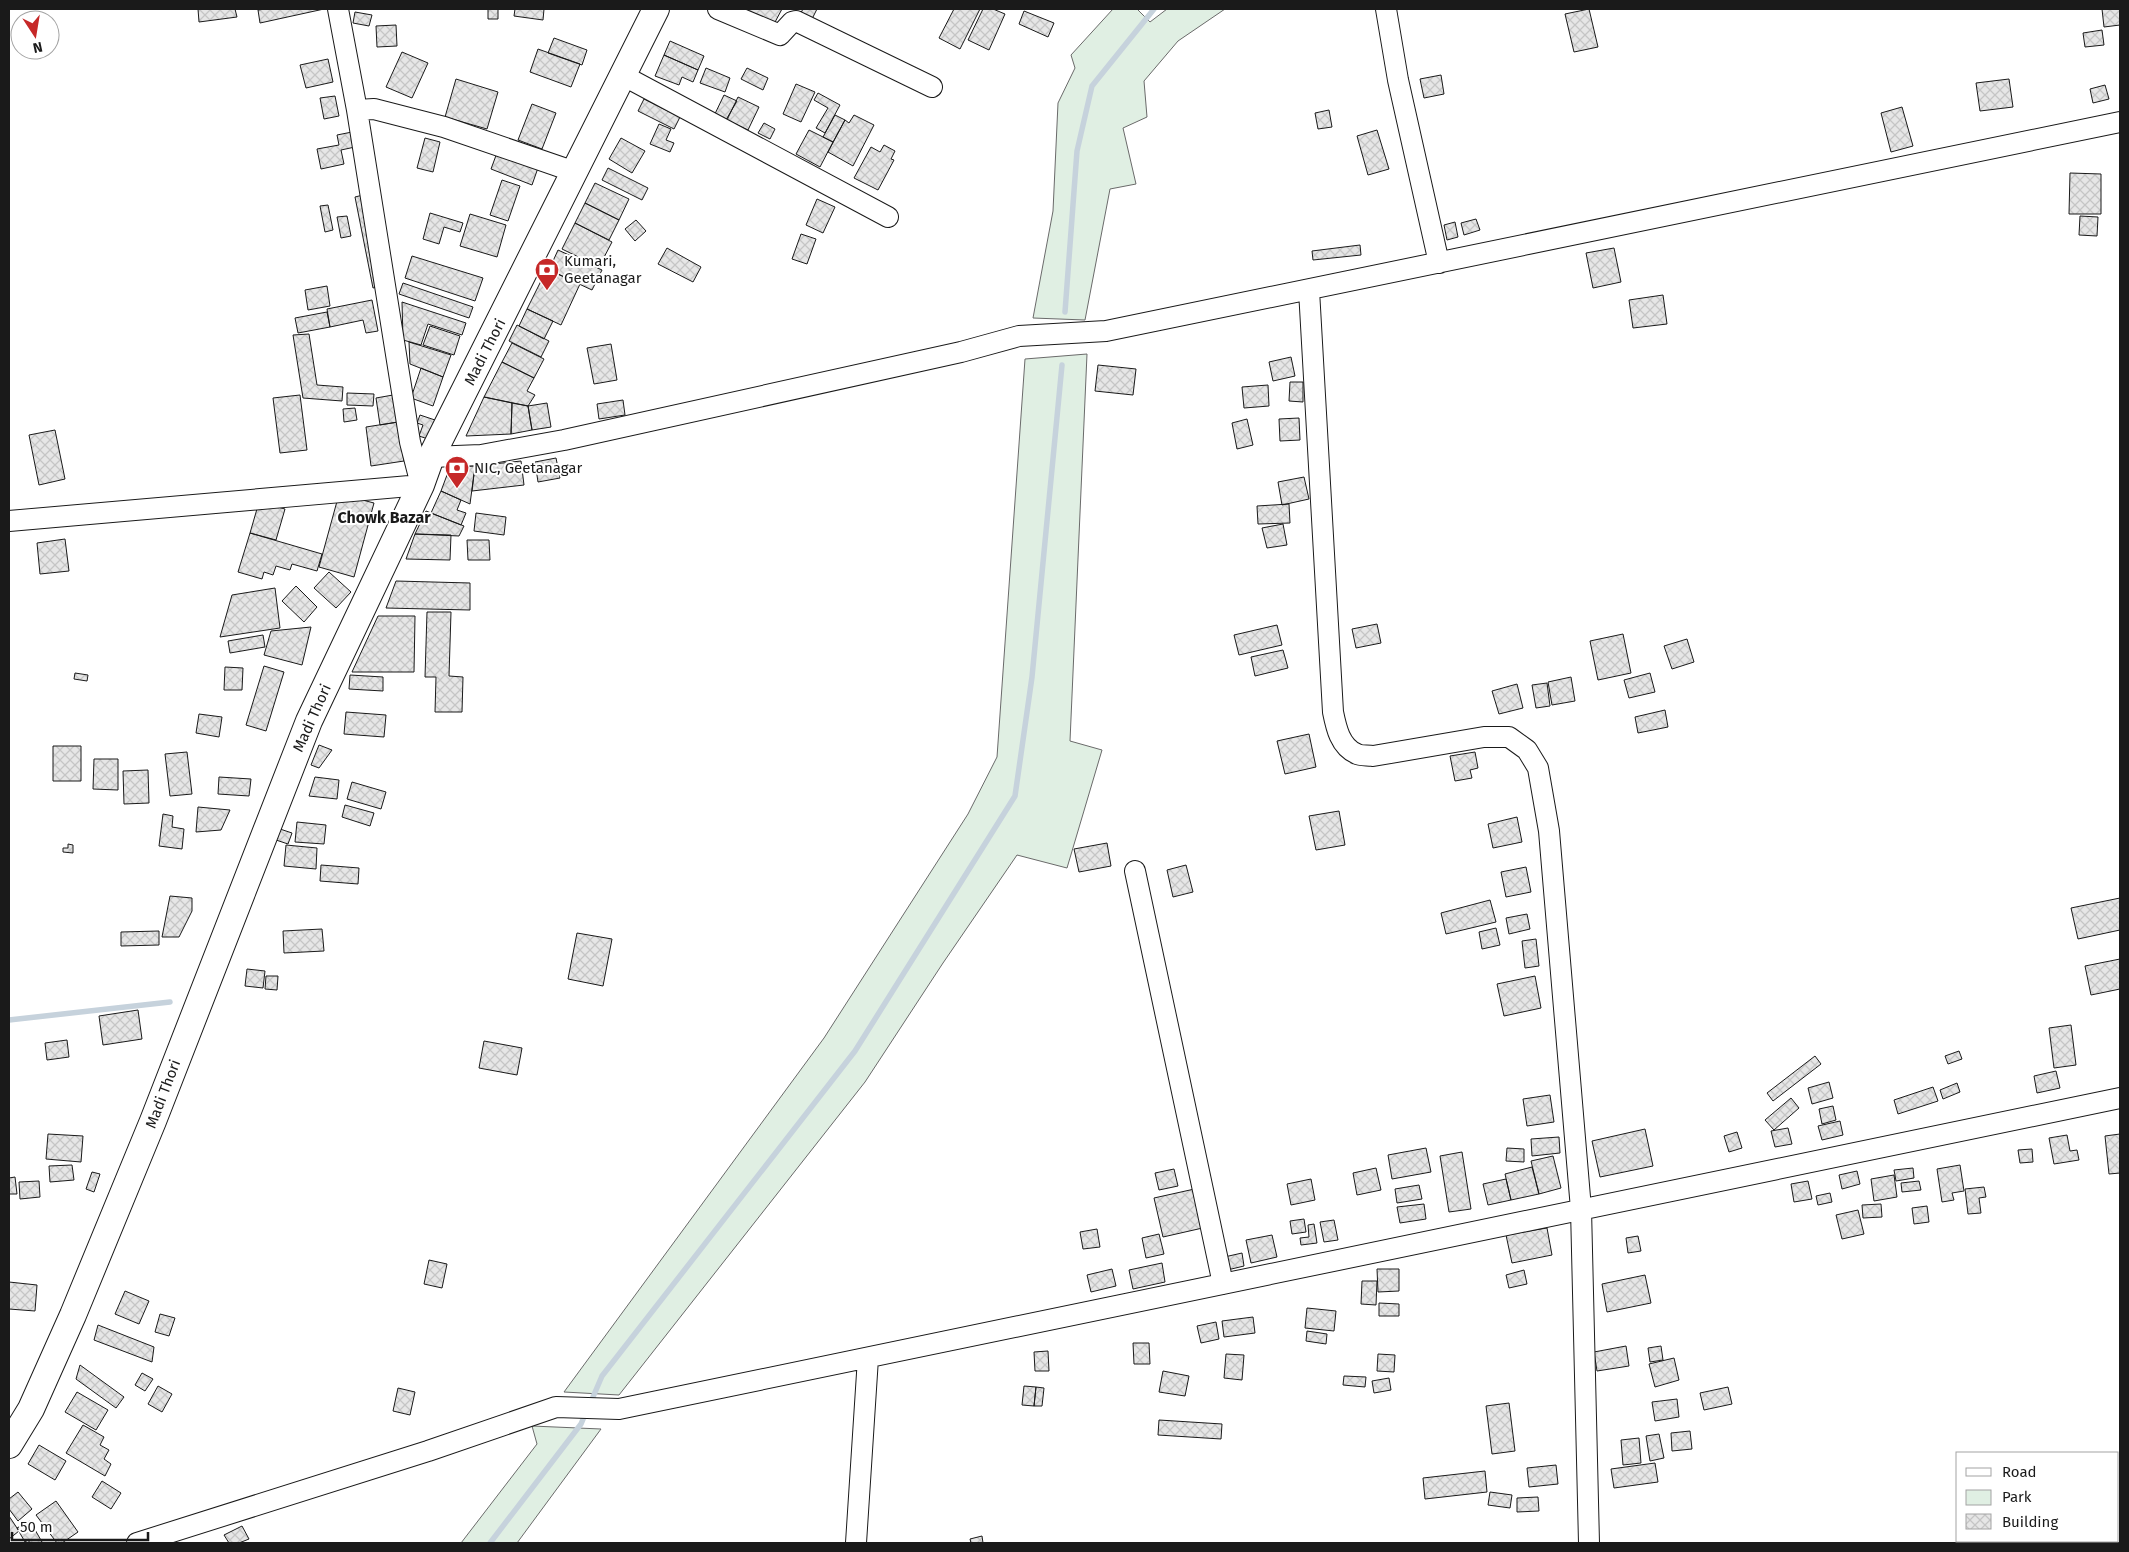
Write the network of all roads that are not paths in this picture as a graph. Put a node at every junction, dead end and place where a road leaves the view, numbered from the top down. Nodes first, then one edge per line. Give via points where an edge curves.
1 (338, 9) edge
2 (656, 9) edge
3 (718, 9) edge
4 (1386, 9) edge
5 (624, 76) junction
6 (932, 87) dead end
7 (357, 110) junction
8 (2120, 122) edge
9 (575, 172) junction
10 (888, 217) dead end
11 (1439, 263) junction
12 (1309, 290) junction
13 (432, 457) junction
14 (421, 485) junction
15 (9, 521) edge
16 (1136, 871) dead end
17 (2120, 1098) edge
18 (1581, 1209) junction
19 (1224, 1284) junction
20 (868, 1358) junction
21 (9, 1445) edge
22 (137, 1543) edge
23 (856, 1543) edge
24 (1589, 1543) edge

1 - 7 street
2 - 5 main road, Madi Thori
3 - 6 street via 780,36 796,20
4 - 11 street via 1398,80
5 - 9 main road, Madi Thori
5 - 10 street
7 - 9 street via 374,109 444,127
7 - 14 street via 410,442
8 - 11 street
9 - 13 main road, Madi Thori
11 - 12 street
12 - 13 street via 1106,331 1019,336 961,352 564,440 481,455
12 - 18 street via 1333,712 1337,733 1357,754 1373,756 1484,737 1509,737 1527,750 1538,768 1549,831
13 - 14 main road, Madi Thori
14 - 15 street
14 - 21 main road, Madi Thori via 309,721 73,1316 31,1408
16 - 19 street
17 - 18 street
18 - 19 street
18 - 24 street
19 - 20 street
20 - 22 street via 619,1409 556,1407
20 - 23 street

